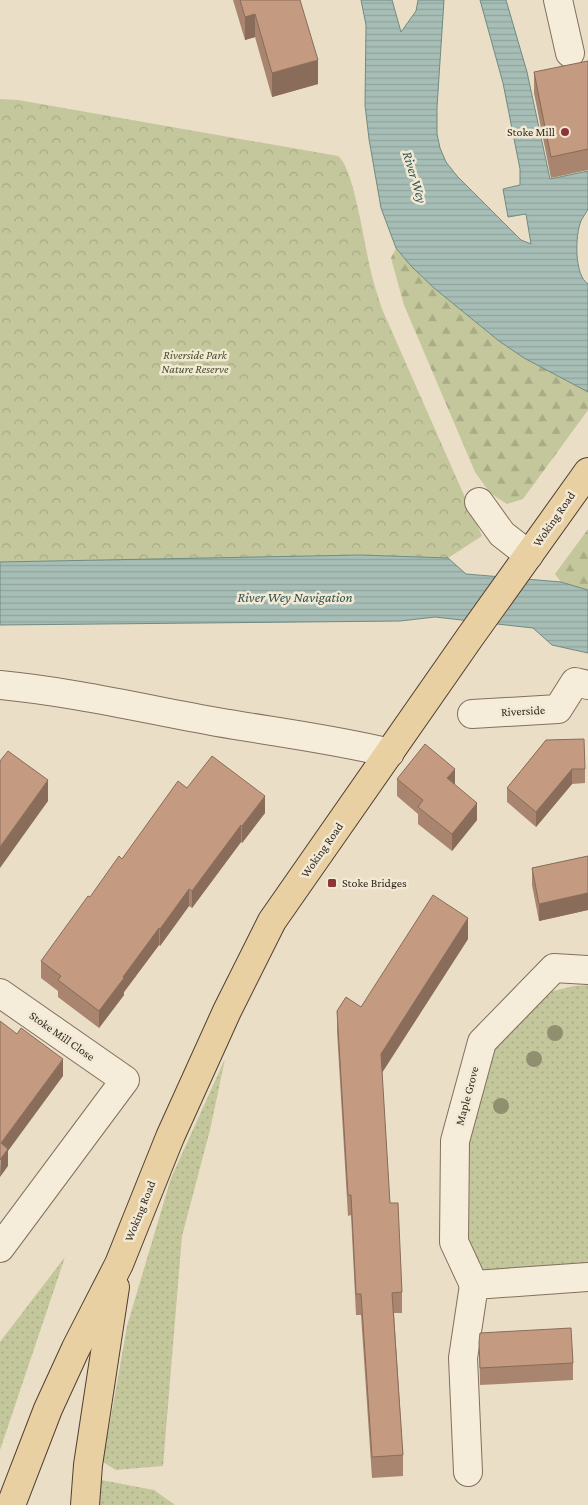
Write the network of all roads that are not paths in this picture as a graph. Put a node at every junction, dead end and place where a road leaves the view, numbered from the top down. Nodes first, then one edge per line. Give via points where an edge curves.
1 (558, 0) edge
2 (570, 53) dead end
3 (588, 472) edge
4 (479, 502) dead end
5 (524, 562) junction
6 (0, 685) edge
7 (588, 685) edge
8 (472, 714) dead end
9 (390, 753) junction
10 (588, 970) edge
11 (0, 993) edge
12 (0, 1248) edge
13 (119, 1264) junction
14 (588, 1277) edge
15 (474, 1285) junction
16 (468, 1472) dead end
17 (11, 1505) edge
18 (85, 1505) edge

1 - 2 street
3 - 5 main road, Woking Road
4 - 5 street
5 - 9 main road, Woking Road
6 - 9 street via 350,743
7 - 8 street, Riverside via 575,682 558,709
9 - 13 main road, Woking Road via 272,921 170,1137
10 - 15 street, Maple Grove via 554,968 482,1042 455,1141 454,1242
11 - 12 street, Stoke Mill Close via 124,1080
13 - 17 main road, Woking Road via 48,1409
13 - 18 main road, Woking Road via 88,1465
14 - 15 street
15 - 16 street via 463,1358

